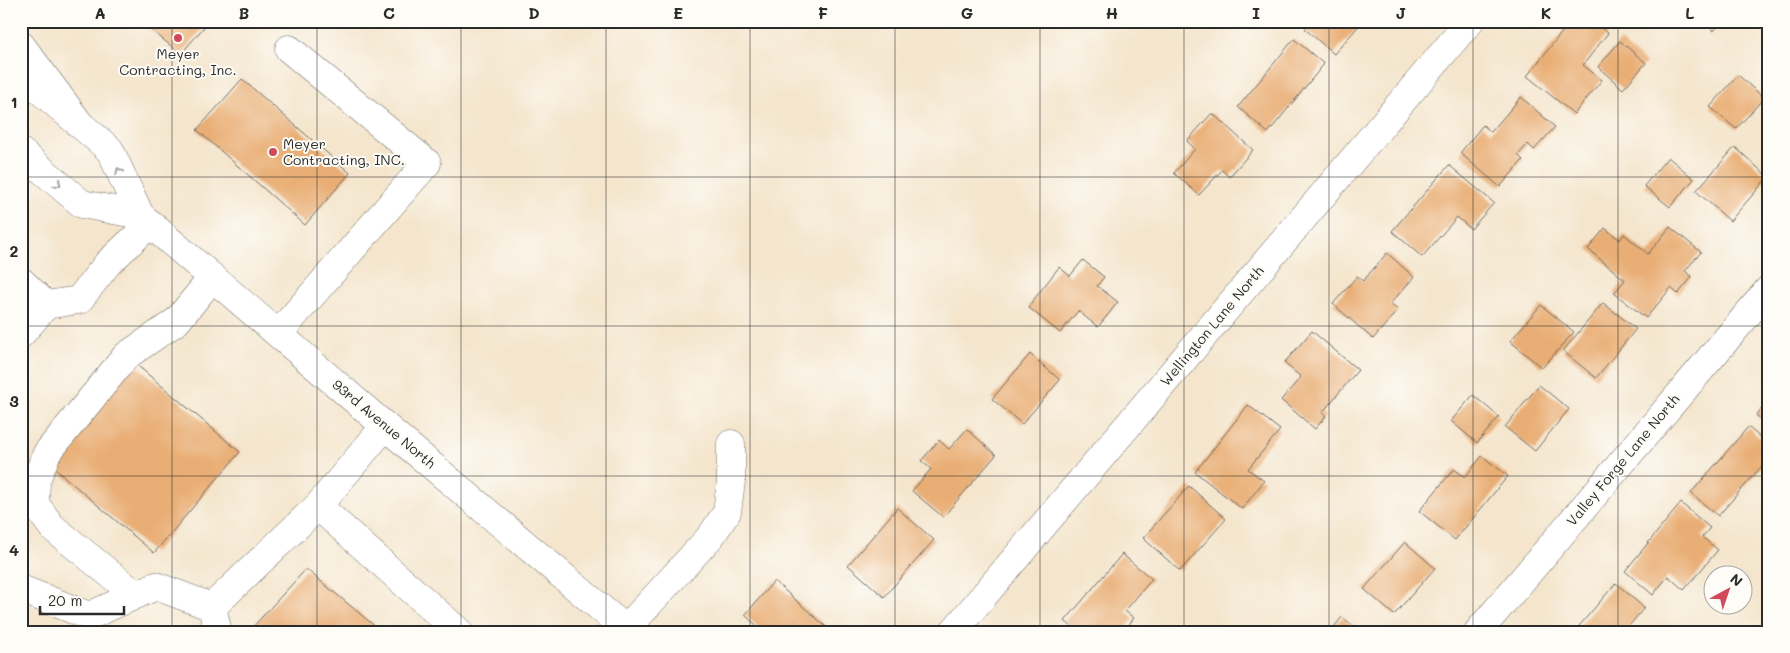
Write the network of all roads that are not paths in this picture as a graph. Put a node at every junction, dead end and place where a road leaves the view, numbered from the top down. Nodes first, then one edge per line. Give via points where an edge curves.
1 (1470, 21) edge
2 (21, 45) edge
3 (288, 49) dead end
4 (21, 74) edge
5 (79, 123) junction
6 (21, 152) edge
7 (145, 220) junction
8 (212, 278) junction
9 (21, 281) edge
10 (1769, 289) edge
11 (46, 306) junction
12 (21, 334) edge
13 (278, 334) junction
14 (385, 426) junction
15 (731, 444) dead end
16 (318, 506) junction
17 (21, 589) edge
18 (136, 595) junction
19 (215, 619) edge
20 (93, 624) edge
21 (627, 630) edge
22 (459, 632) edge
23 (953, 632) edge
24 (1478, 632) edge

1 - 23 street, Wellington Lane North
2 - 5 street
3 - 13 street via 426,163
4 - 5 street, 93rd Avenue North
7 -> 5 street, 93rd Avenue North via 110,150
6 -> 7 street via 82,204
7 - 8 street, 93rd Avenue North
7 - 11 street via 79,300
8 - 13 street, 93rd Avenue North
8 - 18 street via 177,321 126,356 46,452 36,480 35,504 52,527
9 - 11 street
10 - 24 street, Valley Forge Lane North
11 - 12 street
13 - 14 street, 93rd Avenue North
14 - 16 street
14 - 21 street, 93rd Avenue North
15 - 21 street via 727,512 710,536
16 - 19 street
16 - 22 street
17 - 20 street
18 - 19 street via 156,586
18 - 20 street

